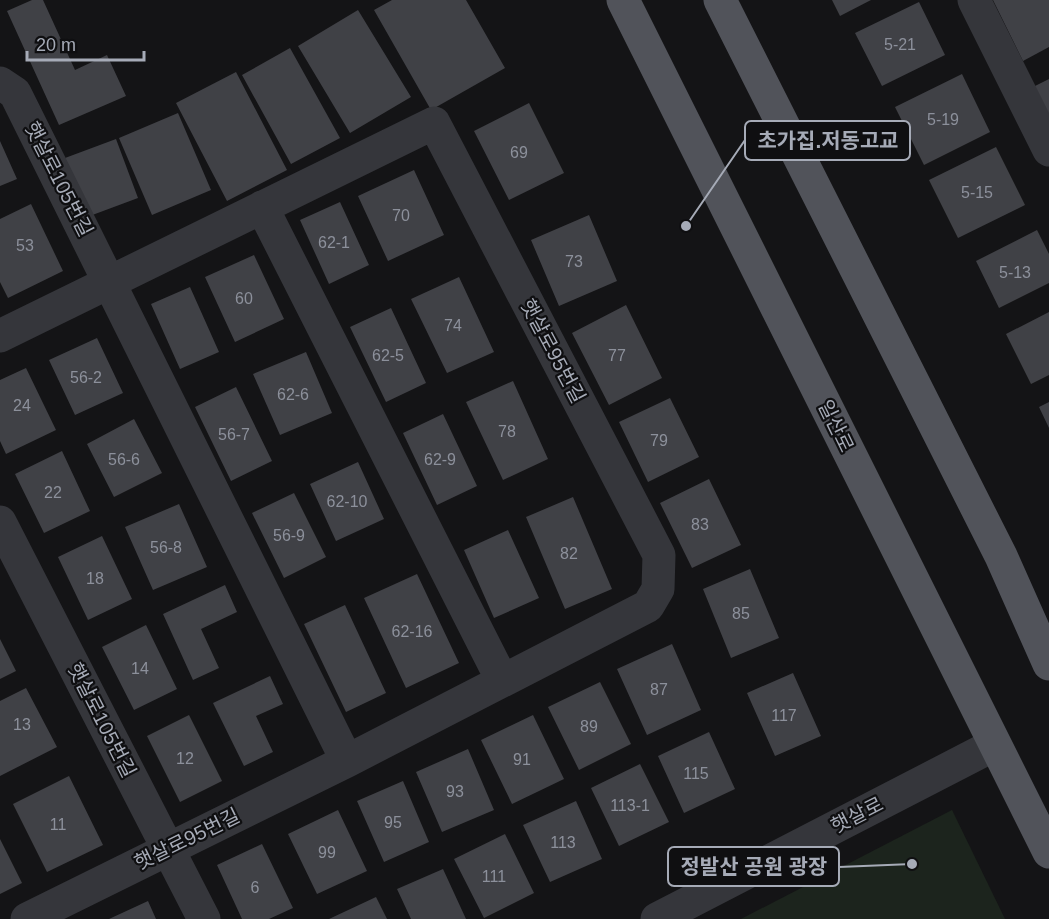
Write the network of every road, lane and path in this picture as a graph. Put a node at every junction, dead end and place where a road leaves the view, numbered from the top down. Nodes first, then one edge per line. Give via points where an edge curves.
1 (623, 0) edge
2 (720, 0) edge
3 (974, 0) edge
4 (0, 83) edge
5 (1049, 150) edge
6 (262, 207) junction
7 (111, 282) junction
8 (0, 336) edge
9 (0, 522) edge
10 (1049, 664) edge
11 (502, 681) junction
12 (994, 745) junction
13 (347, 761) junction
14 (168, 848) junction
15 (1049, 852) edge
16 (27, 919) edge
17 (204, 919) edge
18 (657, 919) edge

1 - 12 main road, 일산로
2 - 10 main road via 1001,556
3 - 5 street
4 - 7 street, 햇살로105번길 via 15,93
6 - 7 street, 햇살로95번길
6 - 11 street
6 - 11 street, 햇살로95번길 via 434,123 659,555 658,589 648,606
7 - 8 street, 햇살로95번길
7 - 13 street
9 - 14 street, 햇살로105번길
11 - 13 street, 햇살로95번길
12 - 15 main road, 일산로
12 - 18 street, 햇살로
13 - 14 street, 햇살로95번길
14 - 16 street, 햇살로95번길
14 - 17 street, 햇살로105번길

